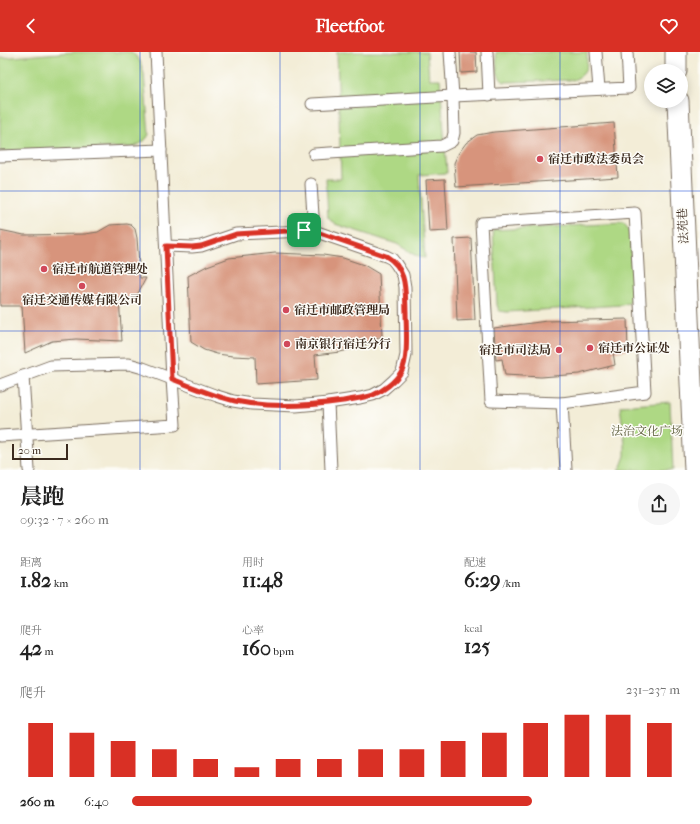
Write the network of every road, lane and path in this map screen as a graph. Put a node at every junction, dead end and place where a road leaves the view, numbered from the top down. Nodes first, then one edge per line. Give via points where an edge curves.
1 (156, 52) edge
2 (450, 52) edge
3 (487, 52) edge
4 (596, 52) edge
5 (627, 52) edge
6 (676, 52) edge
7 (676, 64) edge
8 (598, 89) junction
9 (489, 95) junction
10 (453, 96) junction
11 (312, 104) dead end
12 (678, 108) edge
13 (161, 150) junction
14 (314, 154) dead end
15 (0, 156) edge
16 (311, 184) dead end
17 (314, 231) junction
18 (166, 246) junction
19 (23, 376) junction
20 (172, 379) junction
21 (0, 385) edge
22 (328, 403) junction
23 (562, 403) junction
24 (27, 434) junction
25 (0, 436) edge
26 (29, 470) edge
27 (331, 470) edge
28 (566, 470) edge
29 (695, 470) edge

1 - 13 lane
2 - 10 lane
3 - 9 lane
4 - 8 lane
5 - 8 lane via 629,88
6 - 7 street
8 - 9 lane
9 - 10 lane
10 - 11 lane
10 - 14 lane via 454,133 452,141 442,146
12 - 29 street, 法苑巷
13 - 15 lane
13 - 18 lane
16 - 17 lane
17 - 18 lane via 236,234 201,246
17 - 22 lane via 392,259 403,275 405,287 406,355 402,372 384,389 373,395
18 - 20 lane
19 - 20 lane via 51,366 129,364
19 - 21 lane
19 - 24 lane
20 - 22 lane via 217,396 252,404 296,406
20 - 24 lane via 175,425
22 - 27 lane
23 - 23 lane via 645,392 635,213 481,223 491,401
23 - 28 lane
24 - 25 lane
24 - 26 lane

